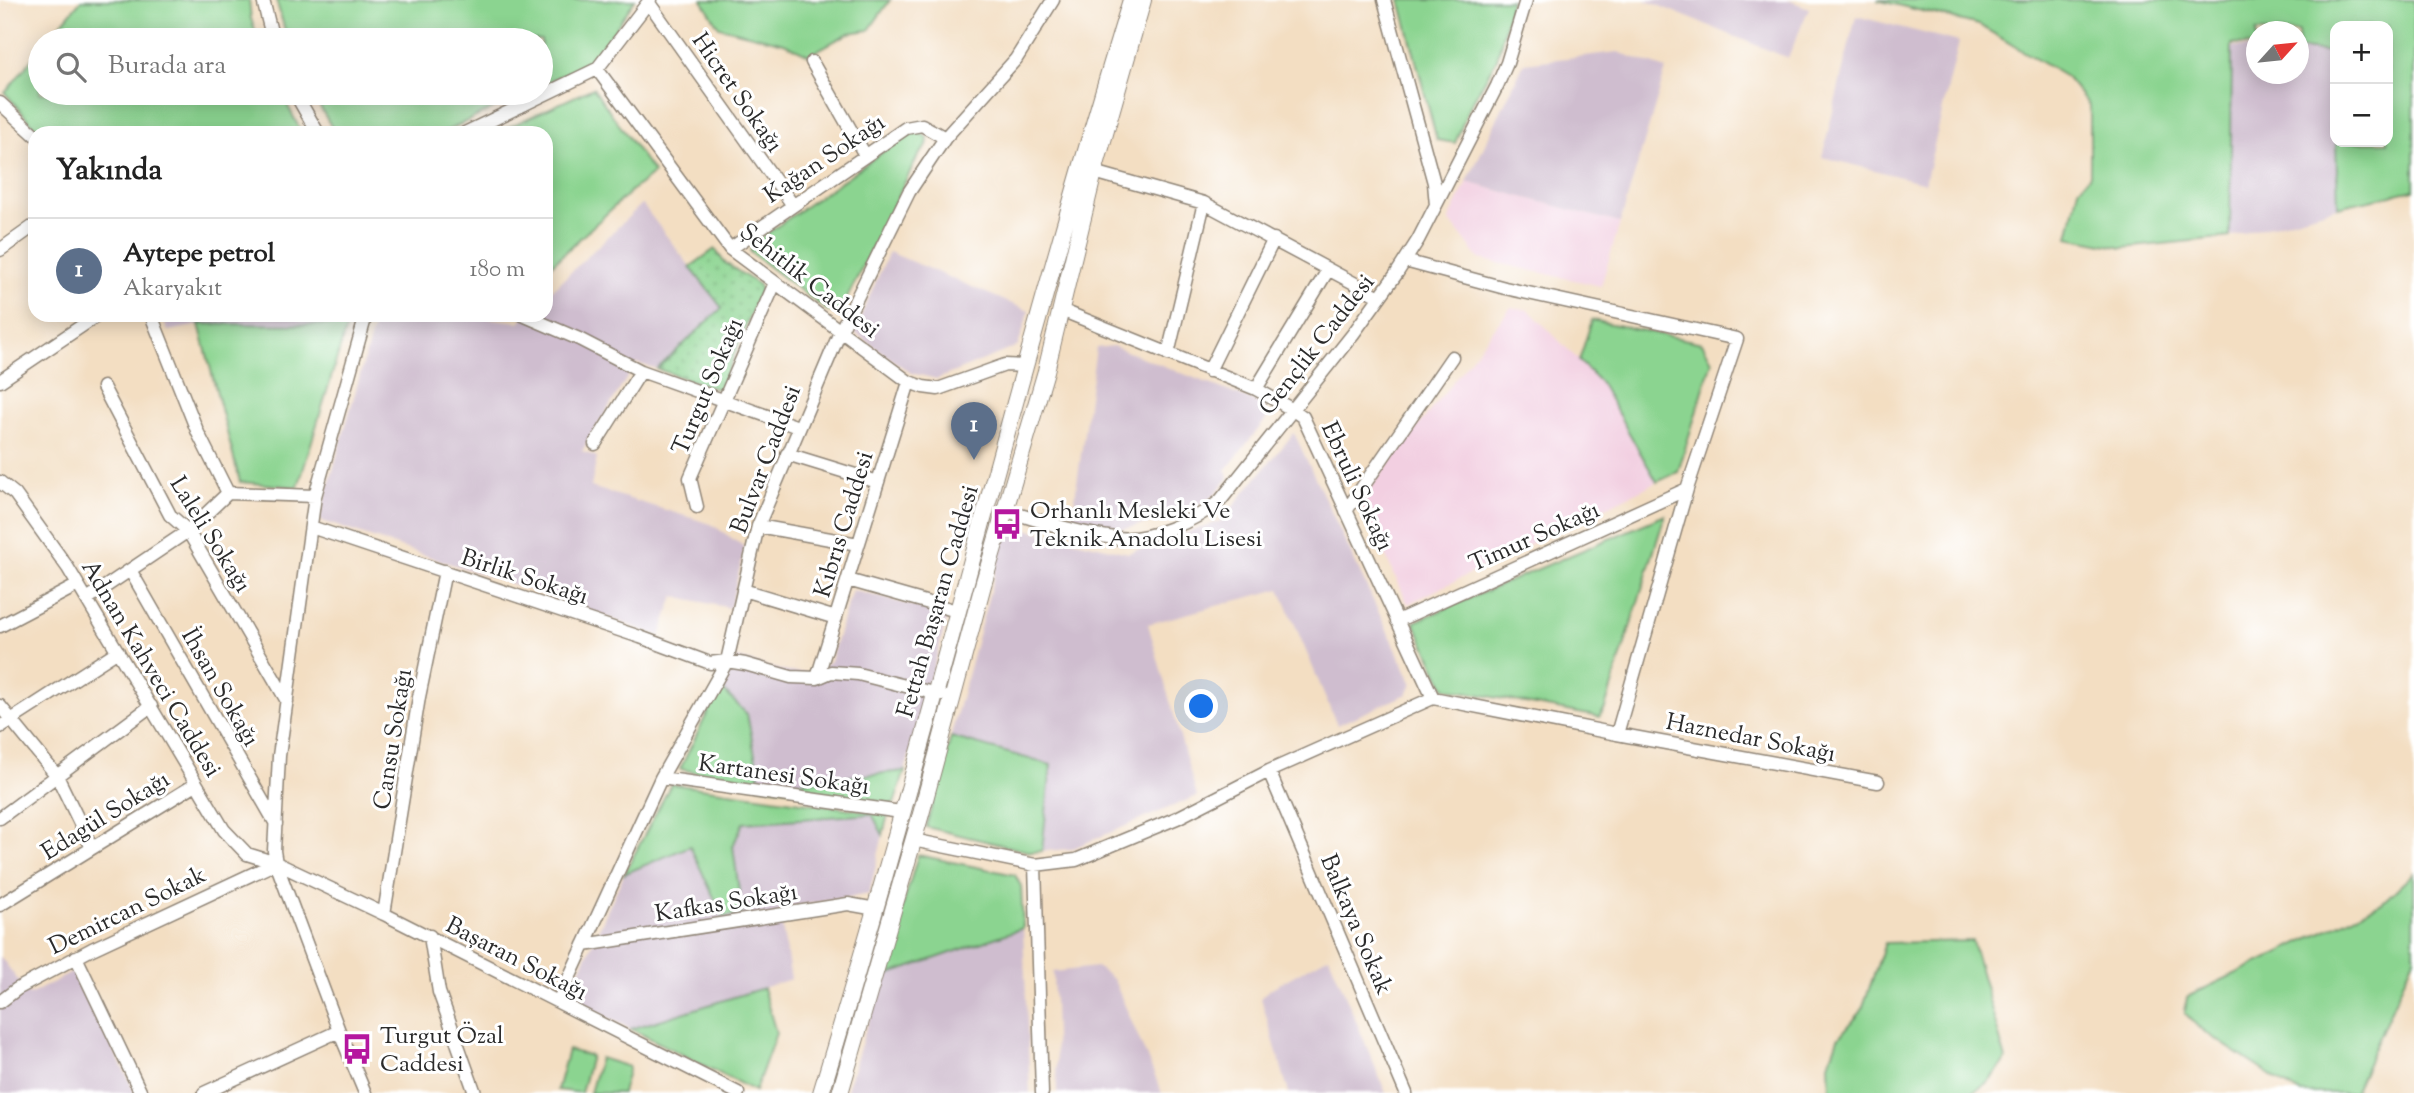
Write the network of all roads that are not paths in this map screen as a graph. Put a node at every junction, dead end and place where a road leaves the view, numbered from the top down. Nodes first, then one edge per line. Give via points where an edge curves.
1 (263, 0) edge
2 (1053, 0) edge
3 (1131, 0) edge
4 (1143, 0) edge
5 (1384, 0) edge
6 (1526, 0) edge
7 (650, 2) edge
8 (270, 28) edge
9 (812, 62) dead end
10 (597, 69) junction
11 (553, 90) edge
12 (0, 103) edge
13 (302, 105) edge
14 (523, 105) edge
15 (314, 126) edge
16 (479, 126) edge
17 (28, 129) edge
18 (946, 138) junction
19 (865, 155) junction
20 (1094, 172) junction
21 (1204, 203) junction
22 (792, 204) junction
23 (1436, 205) junction
24 (28, 230) edge
25 (1274, 239) junction
26 (730, 248) junction
27 (0, 250) edge
28 (1405, 261) junction
29 (1328, 270) junction
30 (775, 283) junction
31 (1380, 297) junction
32 (1061, 310) junction
33 (88, 322) edge
34 (154, 322) edge
35 (364, 322) edge
36 (539, 322) edge
37 (840, 332) junction
38 (1168, 354) junction
39 (1452, 357) dead end
40 (1026, 366) junction
41 (641, 371) junction
42 (1209, 371) junction
43 (0, 381) edge
44 (909, 382) junction
45 (103, 387) dead end
46 (1256, 389) junction
47 (723, 401) junction
48 (1293, 410) junction
49 (798, 427) junction
50 (595, 444) dead end
51 (787, 454) junction
52 (0, 482) edge
53 (878, 482) junction
54 (1687, 489) junction
55 (228, 493) junction
56 (315, 496) junction
57 (697, 507) dead end
58 (1006, 511) junction
59 (1346, 511) junction
60 (758, 526) junction
61 (311, 527) junction
62 (188, 531) junction
63 (859, 544) junction
64 (130, 570) junction
65 (445, 572) junction
66 (848, 580) junction
67 (78, 584) junction
68 (743, 590) junction
69 (86, 599) junction
70 (957, 611) junction
71 (836, 618) junction
72 (1397, 621) junction
73 (0, 626) edge
74 (118, 650) junction
75 (727, 661) junction
76 (817, 678) junction
77 (944, 696) junction
78 (1433, 698) junction
79 (287, 701) junction
80 (0, 706) edge
81 (151, 706) junction
82 (5, 724) edge
83 (1617, 734) junction
84 (1269, 771) junction
85 (57, 776) junction
86 (662, 778) junction
87 (1878, 782) dead end
88 (196, 783) junction
89 (901, 812) junction
90 (0, 818) edge
91 (276, 824) junction
92 (913, 841) junction
93 (92, 848) junction
94 (276, 863) junction
95 (1034, 865) junction
96 (0, 905) edge
97 (876, 909) junction
98 (384, 914) junction
99 (430, 936) junction
100 (584, 945) junction
101 (76, 957) junction
102 (0, 1002) edge
103 (558, 1002) junction
104 (339, 1031) junction
105 (141, 1093) edge
106 (204, 1093) edge
107 (365, 1093) edge
108 (475, 1093) edge
109 (738, 1093) edge
110 (821, 1093) edge
111 (840, 1093) edge
112 (1042, 1093) edge
113 (1406, 1093) edge

1 - 8 street
2 - 18 street, Bulvar Caddesi via 1016,59
3 - 40 main road, Fettah Başaran Caddesi
4 - 20 main road, Fettah Başaran Caddesi
5 - 23 street
6 - 23 street, Gençlik Caddesi via 1507,63
7 - 10 street
7 - 22 street, Hicret Sokağı
9 - 19 street
10 - 11 street
10 - 26 street, Şehitlik Caddesi
12 - 17 street
13 - 15 street
14 - 16 street
18 - 19 street, Kağan Sokağı via 922,125 906,128
18 - 37 street, Bulvar Caddesi via 909,192
19 - 22 street, Kağan Sokağı
20 - 21 street
20 - 32 main road, Fettah Başaran Caddesi
21 - 25 street
21 - 38 street
22 - 26 street, Kağan Sokağı
23 - 28 street, Gençlik Caddesi
24 - 27 street
25 - 29 street
25 - 42 street
26 - 30 street, Şehitlik Caddesi
28 - 31 street, Gençlik Caddesi
28 - 54 street via 1737,339
29 - 31 street
29 - 46 street
30 - 37 street, Şehitlik Caddesi
30 - 47 street, Turgut Sokağı
31 - 48 street, Gençlik Caddesi
32 - 38 street, Ebruli Sokağı
32 - 58 main road, Fettah Başaran Caddesi
33 - 43 street
34 - 55 street via 198,433
35 - 56 street
36 - 41 street
37 - 44 street, Şehitlik Caddesi
37 - 49 street, Bulvar Caddesi
38 - 42 street, Ebruli Sokağı
39 - 59 street
40 - 44 street, Şehitlik Caddesi via 1005,365 938,389
40 - 70 main road, Fettah Başaran Caddesi
41 - 47 street
41 - 50 street
42 - 46 street, Ebruli Sokağı
44 - 53 street, Kıbrıs Caddesi
45 - 62 street, Laleli Sokağı via 170,515
46 - 48 street, Ebruli Sokağı
47 - 49 street
47 - 57 street, Turgut Sokağı via 690,478
48 - 58 street, Gençlik Caddesi via 1220,501 1168,529 1117,538
48 - 59 street, Ebruli Sokağı via 1303,417
49 - 51 street, Bulvar Caddesi
51 - 53 street
51 - 60 street, Bulvar Caddesi
52 - 67 street, Adnan Kahveci Caddesi via 15,494
53 - 63 street, Kıbrıs Caddesi
54 - 72 street, Timur Sokağı
54 - 83 street
55 - 56 street
55 - 62 street
56 - 61 street
58 - 77 main road, Fettah Başaran Caddesi
59 - 72 street, Ebruli Sokağı
60 - 63 street
60 - 68 street, Bulvar Caddesi
61 - 65 street, Birlik Sokağı
61 - 79 street
62 - 64 street
62 - 79 street, Laleli Sokağı
63 - 66 street, Kıbrıs Caddesi
64 - 69 street
64 - 91 street, İhsan Sokağı
65 - 75 street, Birlik Sokağı via 710,663
65 - 98 street, Cansu Sokağı via 419,697
66 - 70 street
66 - 71 street, Kıbrıs Caddesi
67 - 69 street, Adnan Kahveci Caddesi
67 - 73 street
68 - 71 street
68 - 75 street, Bulvar Caddesi
69 - 74 street, Adnan Kahveci Caddesi
70 - 77 main road, Fettah Başaran Caddesi
71 - 76 street, Kıbrıs Caddesi
72 - 78 street, Ebruli Sokağı
74 - 81 street, Adnan Kahveci Caddesi
74 - 82 street
75 - 76 street, Birlik Sokağı via 791,677
75 - 86 street, Bulvar Caddesi
76 - 77 street, Birlik Sokağı via 831,672 858,674
77 - 89 main road, Fettah Başaran Caddesi
77 - 92 main road, Fettah Başaran Caddesi
78 - 83 street, Haznedar Sokağı
78 - 84 street
79 - 91 street
80 - 82 street
81 - 85 street
81 - 88 street, Adnan Kahveci Caddesi
82 - 85 street
83 - 87 street, Haznedar Sokağı
84 - 95 street via 1177,818 1076,860
84 - 113 street, Balkaya Sokak
85 - 90 street
85 - 93 street
86 - 89 street, Kartanesi Sokağı
86 - 100 street, Bulvar Caddesi
88 - 93 street, Edagül Sokağı
88 - 94 street, Adnan Kahveci Caddesi via 224,830 247,854
89 - 97 main road, Fettah Başaran Caddesi
91 - 94 street
92 - 95 street
92 - 111 main road, Fettah Başaran Caddesi
93 - 96 street, Edagül Sokağı
94 - 98 street, Başaran Sokağı
94 - 101 street, Demircan Sokak
94 - 104 street
95 - 112 street
97 - 100 street, Kafkas Sokağı via 848,904
97 - 110 main road, Fettah Başaran Caddesi
98 - 99 street, Başaran Sokağı
99 - 103 street, Başaran Sokağı
99 - 108 street via 439,992
100 - 103 street, Bulvar Caddesi
101 - 102 street, Demircan Sokak
101 - 105 street
103 - 109 street, Başaran Sokağı
104 - 106 street
104 - 107 street

